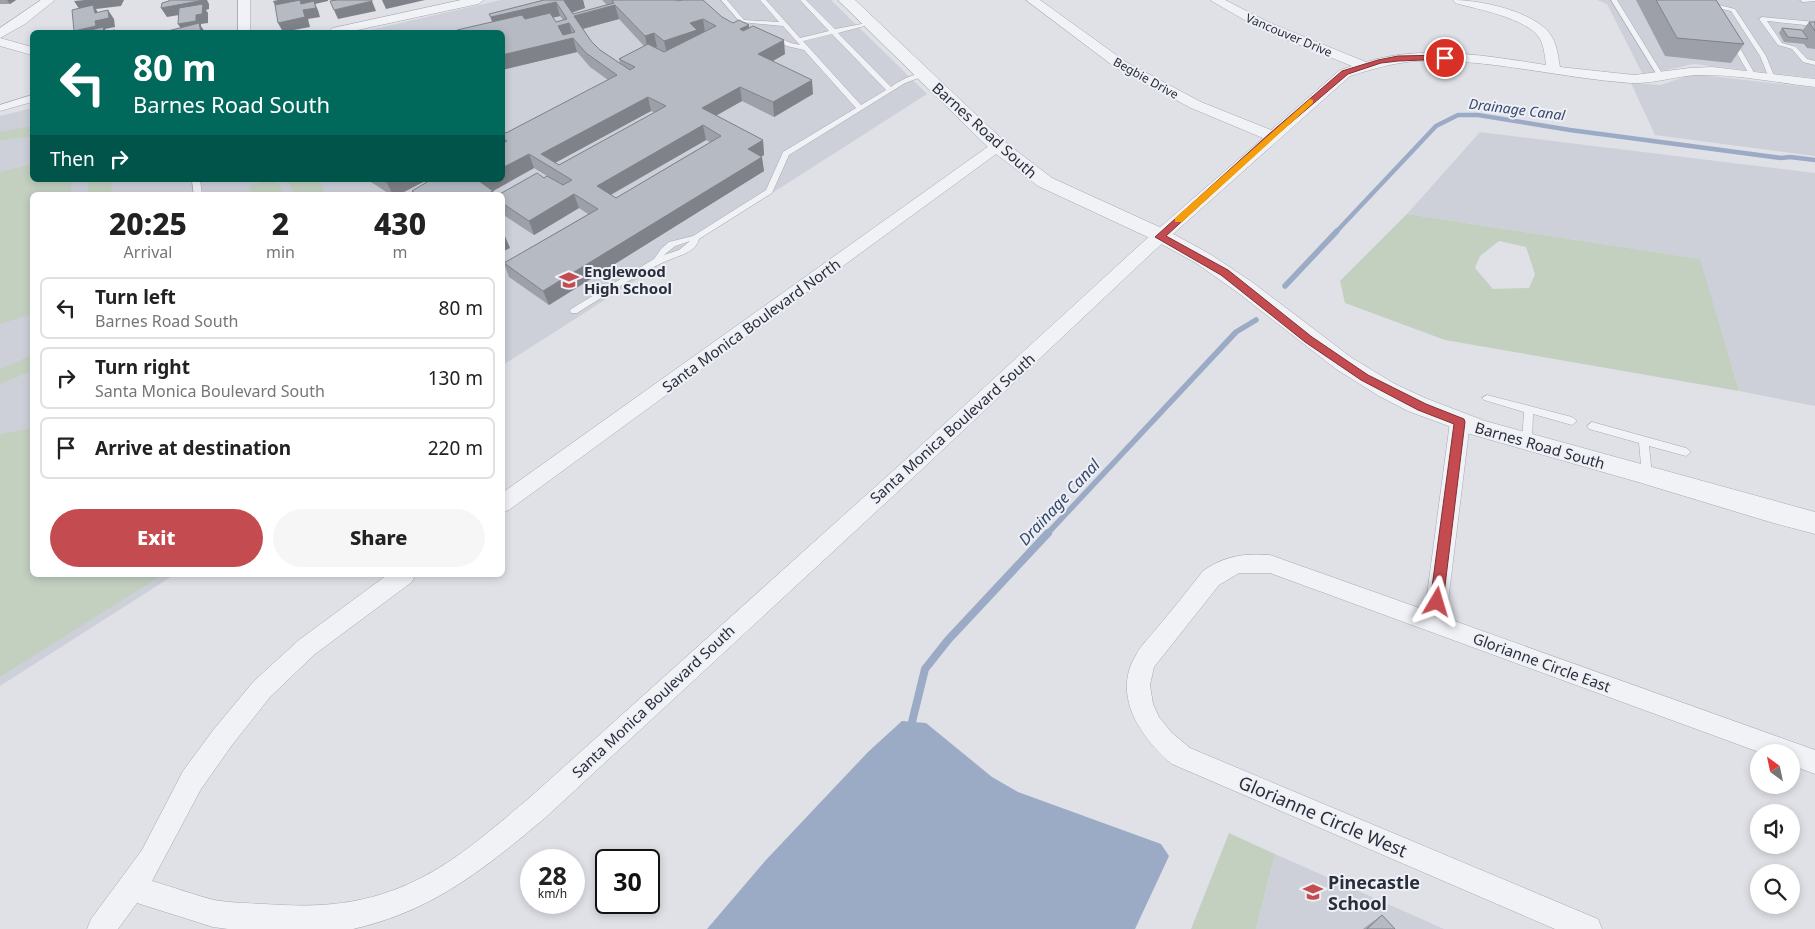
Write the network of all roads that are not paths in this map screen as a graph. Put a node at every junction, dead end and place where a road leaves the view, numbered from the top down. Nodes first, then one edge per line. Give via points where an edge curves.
1 (49, 0) edge
2 (244, 0) edge
3 (478, 0) edge
4 (724, 0) edge
5 (763, 0) edge
6 (803, 0) edge
7 (846, 0) edge
8 (1032, 0) edge
9 (1216, 0) edge
10 (1459, 0) edge
11 (1614, 0) edge
12 (1803, 0) edge
13 (1814, 2) edge
14 (1709, 3) edge
15 (1716, 13) edge
16 (870, 23) junction
17 (784, 24) junction
18 (1815, 24) edge
19 (244, 30) edge
20 (341, 30) edge
21 (833, 32) junction
22 (0, 34) edge
23 (766, 34) edge
24 (1730, 37) edge
25 (799, 40) junction
26 (0, 42) edge
27 (806, 48) junction
28 (30, 50) edge
29 (1815, 64) edge
30 (1363, 66) junction
31 (1554, 70) junction
32 (924, 75) junction
33 (1660, 75) junction
34 (1763, 77) junction
35 (1815, 83) edge
36 (890, 90) junction
37 (30, 99) edge
38 (0, 108) edge
39 (861, 108) junction
40 (1272, 136) junction
41 (998, 146) junction
42 (1160, 237) junction
43 (574, 311) dead end
44 (1487, 398) dead end
45 (1529, 410) junction
46 (1572, 421) dead end
47 (1460, 422) junction
48 (1592, 426) dead end
49 (1644, 440) junction
50 (1527, 442) junction
51 (1686, 452) dead end
52 (1647, 475) junction
53 (505, 502) edge
54 (1808, 523) edge
55 (1235, 564) joint
56 (401, 577) edge
57 (1434, 623) junction
58 (1766, 744) edge
59 (1800, 756) edge
60 (1815, 762) edge
61 (132, 888) junction
62 (101, 929) edge
63 (1588, 929) edge

1 - 22 street
2 - 19 street
3 - 20 street
4 - 17 lane via 742,21
5 - 17 lane
6 - 21 lane
7 - 16 street, Barnes Road South
8 - 40 street, Begbie Drive via 1120,65 1189,102
9 - 30 street, Vancouver Drive via 1265,26
10 - 31 street via 1527,22 1540,31 1546,37
11 - 33 lane
12 - 13 lane
14 - 15 lane
14 - 34 lane via 1733,10 1763,56
16 - 21 lane
16 - 32 street, Barnes Road South
17 - 25 lane
18 - 29 lane via 1762,18 1780,44 1794,48 1805,61
21 - 25 lane
21 - 36 lane
23 - 27 lane via 789,45
24 - 34 lane
25 - 27 lane
26 - 28 street
27 - 39 lane
30 - 31 street, Santa Monica Boulevard South via 1398,58 1438,57
30 - 40 street, Santa Monica Boulevard South via 1338,77
31 - 33 street, Santa Monica Boulevard South via 1634,79
32 - 36 lane
32 - 41 street, Barnes Road South
33 - 34 street, Santa Monica Boulevard South via 1698,71
34 - 35 street, Santa Monica Boulevard South
36 - 39 lane
37 - 38 street
39 - 43 lane via 786,154 769,191 695,238 670,245 657,261
40 - 42 street, Santa Monica Boulevard South
41 - 42 street, Barnes Road South via 1044,182
41 - 53 street, Santa Monica Boulevard North
42 - 47 street, Barnes Road South via 1224,272 1309,340 1364,378
42 - 61 street, Santa Monica Boulevard South via 536,809 478,858 419,893 372,911 336,919 232,916
44 - 45 lane
45 - 46 lane
45 - 50 lane
47 - 50 street, Barnes Road South
47 - 57 street
48 - 49 lane
49 - 51 lane
49 - 52 lane
50 - 52 street, Barnes Road South
52 - 54 street, Barnes Road South
55 - 57 street, Glorianne Circle East via 1270,564
55 - 63 street, Glorianne Circle West via 1223,568 1211,578 1144,662 1138,685 1141,704 1150,725 1163,741 1181,756
56 - 61 street via 307,647 262,689 192,780 151,859
57 - 58 street, Glorianne Circle East
59 - 60 street, Glorianne Circle East
61 - 62 street

